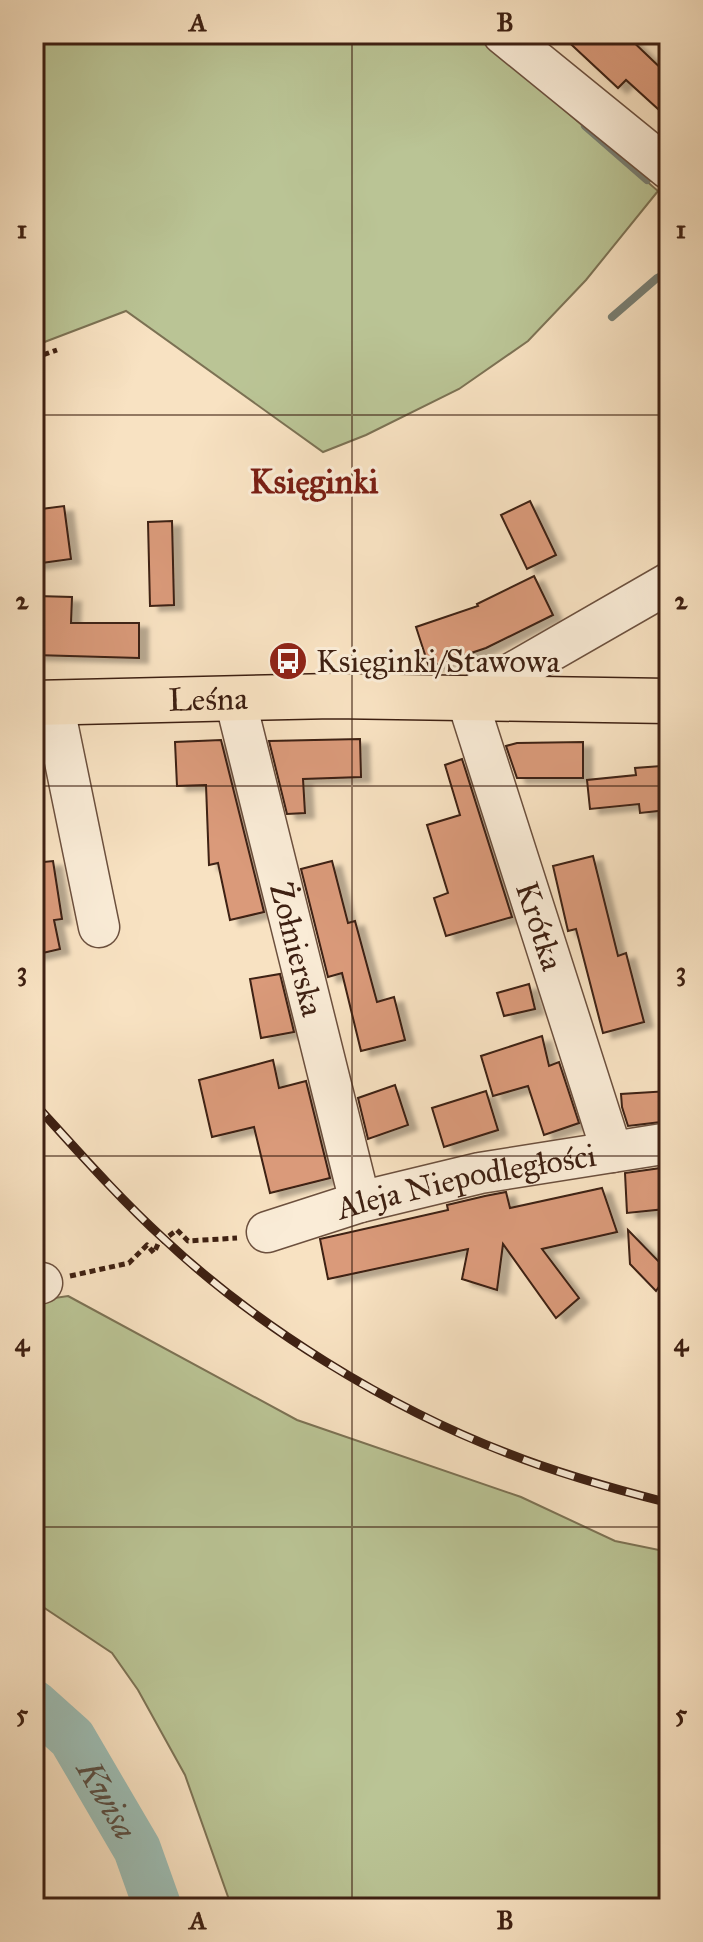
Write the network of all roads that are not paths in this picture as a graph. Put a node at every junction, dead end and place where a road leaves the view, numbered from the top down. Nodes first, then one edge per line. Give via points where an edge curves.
1 (503, 34) edge
2 (669, 169) edge
3 (669, 583) edge
4 (235, 699) junction
5 (467, 699) junction
6 (669, 701) edge
7 (44, 703) edge
8 (99, 927) dead end
9 (669, 1143) edge
10 (612, 1152) junction
11 (360, 1202) junction
12 (267, 1232) road end

1 - 2 street
3 - 5 street
4 - 5 main road, Leśna
4 - 7 main road, Leśna
4 - 11 street, Żołnierska
5 - 6 main road, Leśna
5 - 10 street, Krótka
7 - 8 street
9 - 10 street, Aleja Niepodległości
10 - 11 street, Aleja Niepodległości via 480,1173
11 - 12 street, Aleja Niepodległości

